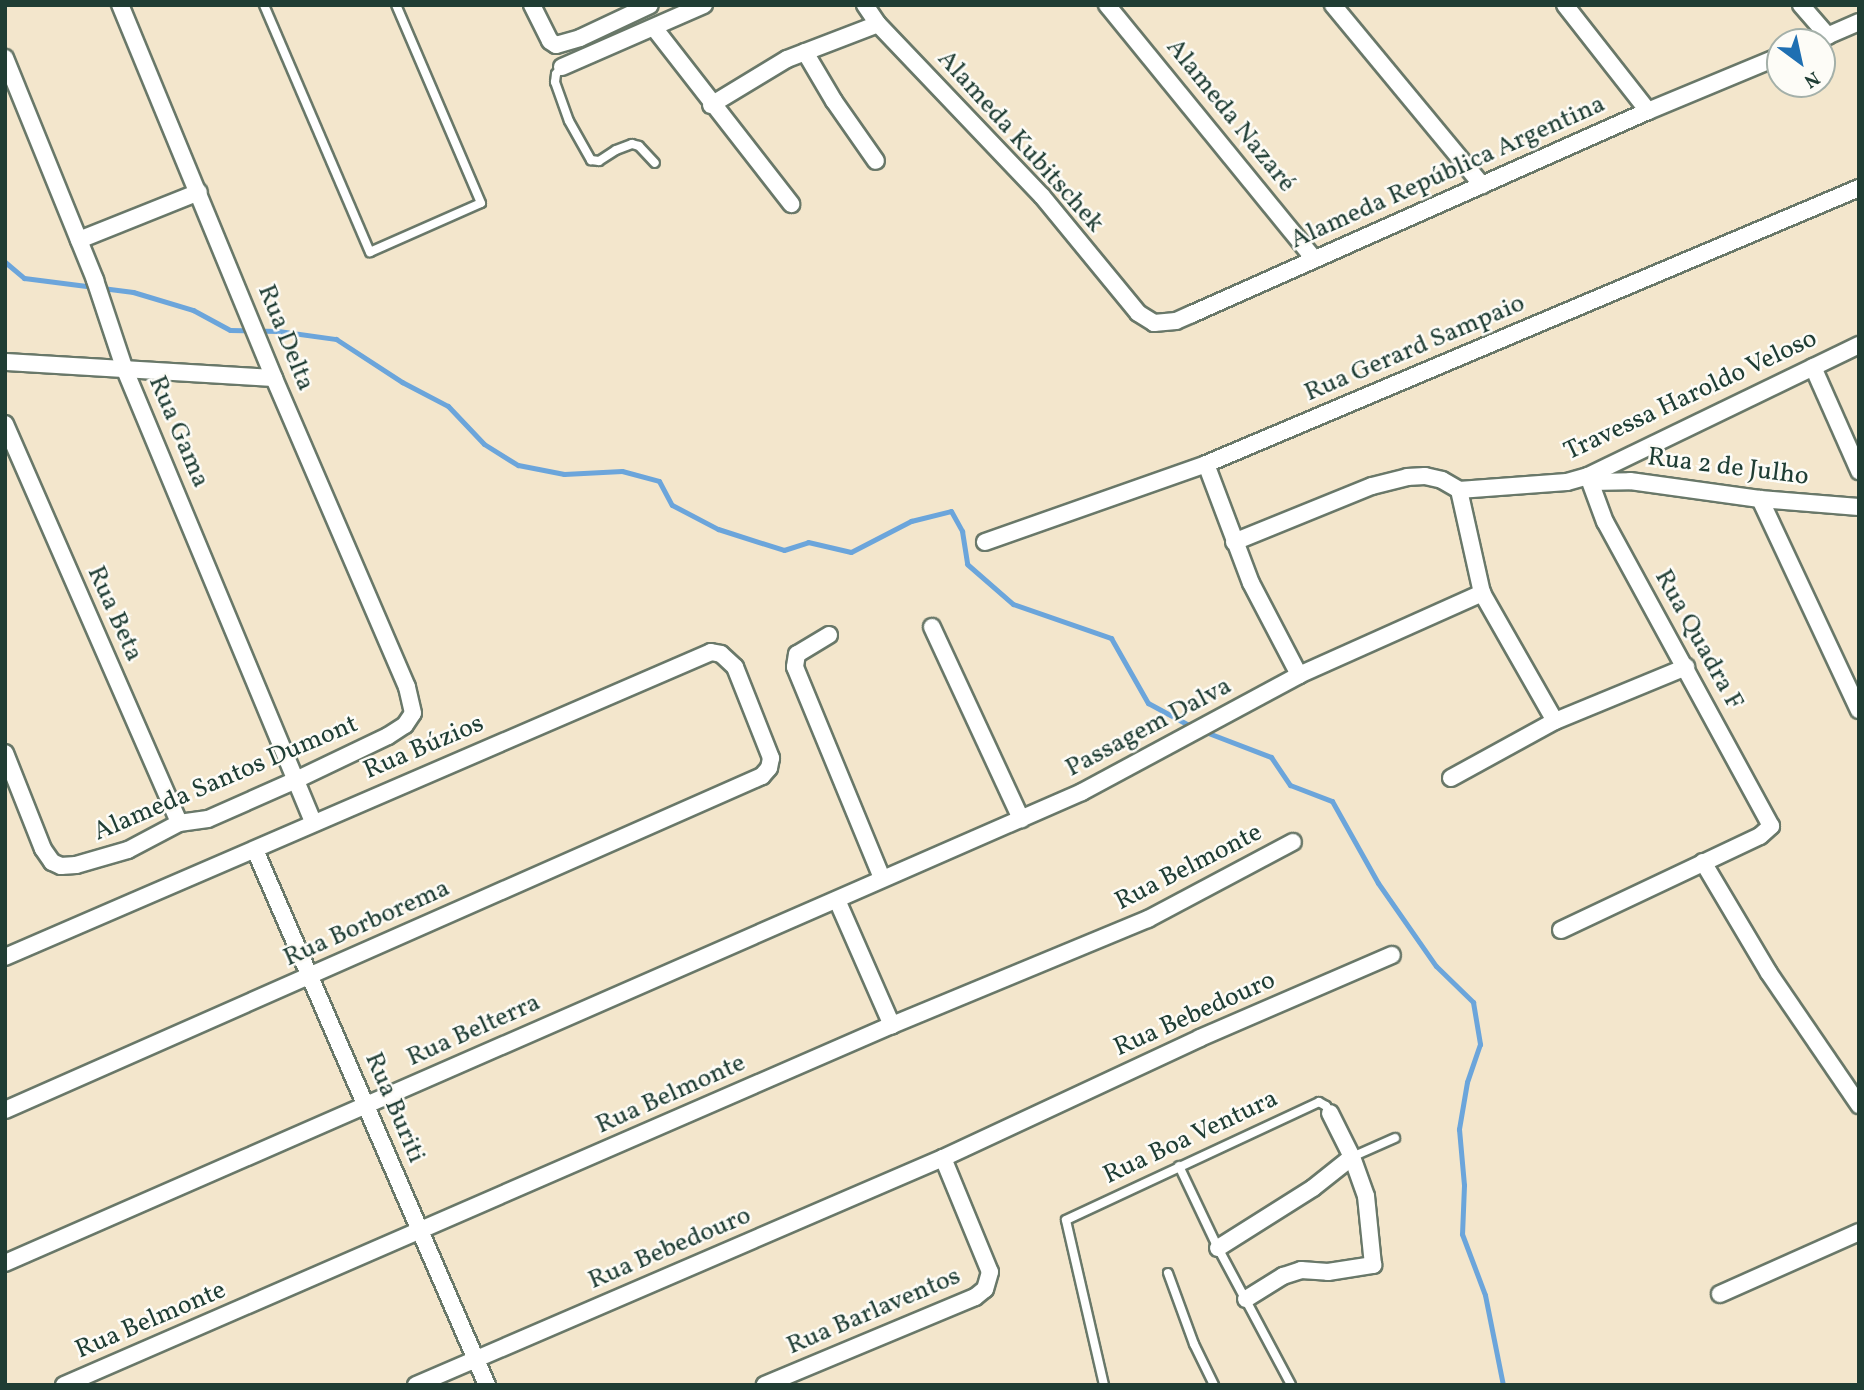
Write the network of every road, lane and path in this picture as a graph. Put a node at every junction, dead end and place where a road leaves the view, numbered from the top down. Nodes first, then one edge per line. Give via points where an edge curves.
1 (120, 5) edge
2 (264, 5) edge
3 (396, 5) edge
4 (532, 5) edge
5 (650, 5) edge
6 (704, 5) edge
7 (865, 5) edge
8 (1107, 5) edge
9 (1333, 5) edge
10 (1565, 5) edge
11 (1801, 5) edge
12 (1859, 22) edge
13 (878, 24) junction
14 (1814, 28) edge
15 (655, 29) junction
16 (1836, 32) edge
17 (805, 52) junction
18 (5, 58) edge
19 (1766, 62) edge
20 (562, 67) joint
21 (711, 105) junction
22 (1648, 111) junction
23 (876, 161) dead end
24 (655, 163) dead end
25 (1482, 185) junction
26 (1859, 188) edge
27 (199, 192) junction
28 (791, 204) dead end
29 (79, 240) junction
30 (1314, 259) junction
31 (1138, 313) joint
32 (1859, 345) edge
33 (5, 362) edge
34 (1813, 367) junction
35 (125, 370) junction
36 (274, 378) junction
37 (5, 424) edge
38 (1206, 464) junction
39 (1859, 471) edge
40 (1590, 479) junction
41 (1459, 490) junction
42 (1760, 499) junction
43 (1859, 507) edge
44 (985, 542) dead end
45 (1234, 542) junction
46 (1482, 593) junction
47 (932, 627) dead end
48 (829, 635) dead end
49 (1686, 667) junction
50 (1300, 675) junction
51 (407, 687) joint
52 (1859, 710) edge
53 (1555, 721) junction
54 (5, 753) edge
55 (1451, 778) dead end
56 (296, 780) junction
57 (747, 782) joint
58 (1021, 819) junction
59 (313, 822) junction
60 (179, 823) junction
61 (1293, 842) dead end
62 (255, 850) junction
63 (1703, 862) junction
64 (881, 878) junction
65 (836, 900) junction
66 (1561, 930) dead end
67 (1392, 954) dead end
68 (5, 957) edge
69 (312, 976) junction
70 (892, 1025) junction
71 (365, 1105) junction
72 (1859, 1105) edge
73 (5, 1110) edge
74 (1330, 1114) joint
75 (1395, 1138) dead end
76 (1352, 1157) junction
77 (943, 1158) junction
78 (1179, 1166) junction
79 (420, 1231) junction
80 (1859, 1232) edge
81 (1218, 1248) junction
82 (5, 1263) edge
83 (1168, 1273) dead end
84 (1720, 1294) dead end
85 (1246, 1299) junction
86 (475, 1359) junction
87 (64, 1385) edge
88 (416, 1385) edge
89 (486, 1385) edge
90 (765, 1385) edge
91 (1104, 1385) edge
92 (1214, 1385) edge
93 (1291, 1385) edge

1 - 27 street, Rua Delta
2 - 3 lane via 370,253 481,204
4 - 5 street via 556,45
6 - 15 street
7 - 13 street, Alameda Kubitschek
8 - 30 street, Alameda Nazaré
9 - 25 street
10 - 22 street
11 - 14 street
12 - 16 street
13 - 17 street
13 - 31 street, Alameda Kubitschek via 1042,196
15 - 20 street
15 - 21 street
17 - 21 street via 770,67
17 - 23 street
18 - 29 street, Rua Gama
19 - 22 street, Alameda República Argentina
20 - 24 lane via 555,82 590,160 599,162 632,144
21 - 28 street
22 - 25 street, Alameda República Argentina
25 - 30 street, Alameda República Argentina
26 - 38 street, Rua Gerard Sampaio
27 - 29 street
27 - 36 street, Rua Delta
29 - 35 street, Rua Gama
30 - 31 street, Alameda República Argentina via 1176,321 1154,323
32 - 34 street, Travessa Haroldo Veloso
33 - 35 street
34 - 39 street
34 - 40 street, Travessa Haroldo Veloso
35 - 36 street
35 - 56 street, Rua Gama
36 - 51 street, Rua Delta
37 - 60 street, Rua Beta
38 - 44 street, Rua Gerard Sampaio
38 - 45 street
40 - 41 street, Travessa Haroldo Veloso
40 - 42 street, Rua 2 de Julho
40 - 49 street, Rua Quadra F via 1605,522
41 - 45 street via 1442,480 1406,477 1372,486
41 - 46 street
42 - 43 street, Rua 2 de Julho
42 - 52 street
45 - 50 street
46 - 50 street, Passagem Dalva
46 - 53 street
47 - 58 street
48 - 64 street via 797,654 795,667
49 - 53 street
49 - 63 street, Rua Quadra F via 1771,826 1760,836
50 - 58 street, Passagem Dalva via 1122,772
51 - 56 street, Alameda Santos Dumont via 413,713 405,725
53 - 55 street
54 - 60 street, Alameda Santos Dumont via 36,835 52,862 61,866 128,850
56 - 59 street, Rua Gama
56 - 60 street, Alameda Santos Dumont via 208,819
57 - 59 street, Rua Búzios via 767,772 771,758 735,667 721,654 711,652
57 - 69 street, Rua Borborema
58 - 64 street, Passagem Dalva
59 - 62 street, Rua Búzios
61 - 70 street, Rua Belmonte via 1148,919
62 - 68 street, Rua Búzios
62 - 69 street, Rua Buriti
63 - 66 street
63 - 72 street via 1769,973
64 - 65 street, Passagem Dalva
65 - 70 street
65 - 71 street, Rua Belterra
67 - 77 street, Rua Bebedouro
69 - 71 street, Rua Buriti
69 - 73 street, Rua Borborema
70 - 79 street, Rua Belmonte
71 - 79 street, Rua Buriti
71 - 82 street, Rua Belterra
74 - 76 street
74 - 78 lane, Rua Boa Ventura via 1319,1102
75 - 76 lane
76 - 81 street via 1313,1188
76 - 85 street via 1366,1196 1373,1265 1328,1272 1301,1270
77 - 86 street, Rua Bebedouro
77 - 90 street, Rua Barlaventos via 990,1272 990,1282 975,1297
78 - 81 lane
78 - 91 lane, Rua Boa Ventura via 1066,1220
79 - 86 street, Rua Buriti
79 - 87 street, Rua Belmonte
80 - 84 street
81 - 85 lane
83 - 92 lane
85 - 93 lane
86 - 88 street, Rua Bebedouro
86 - 89 street, Rua Buriti

